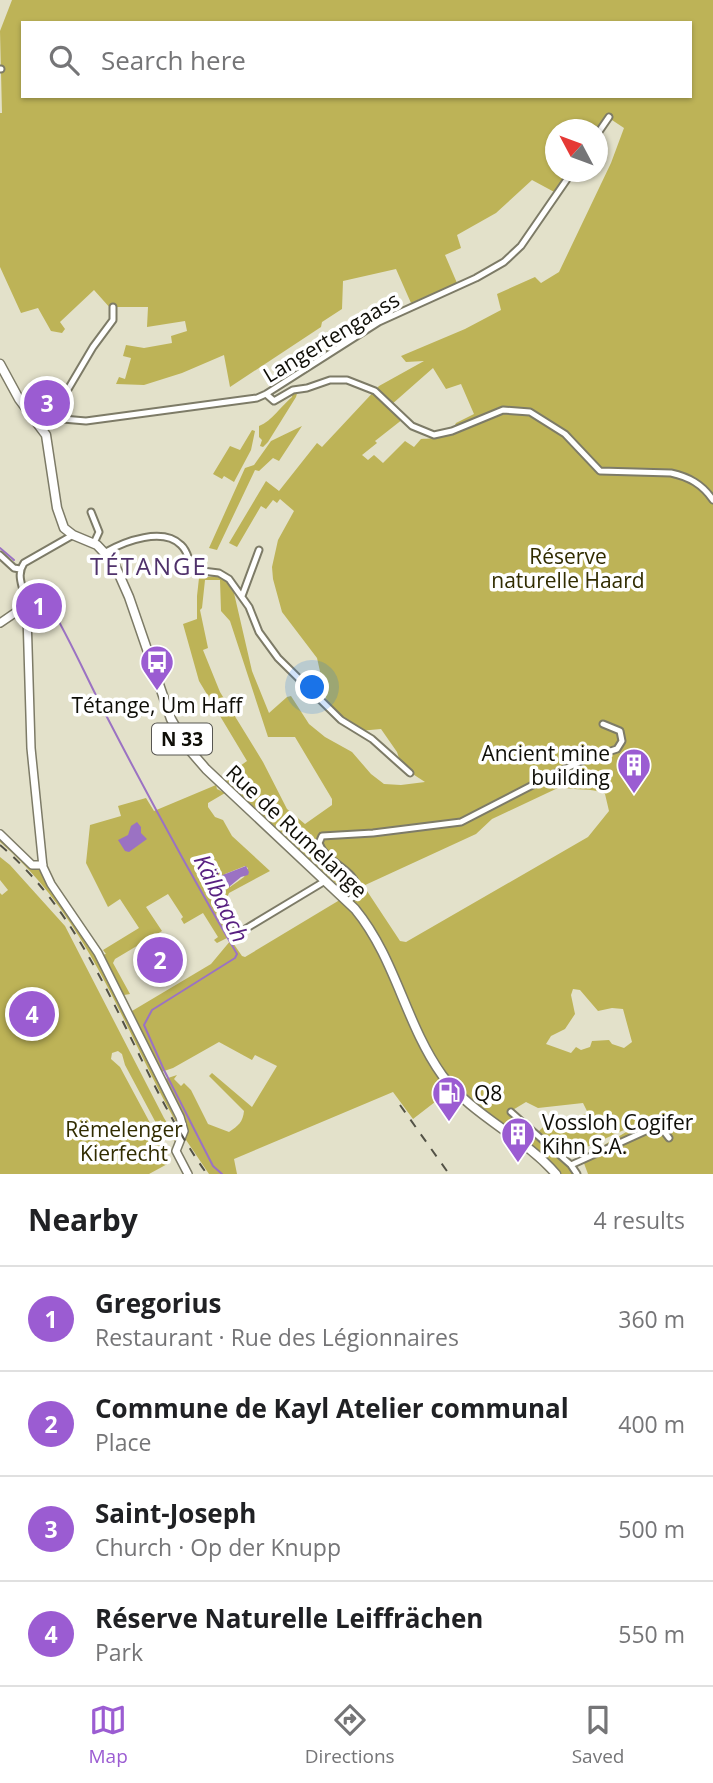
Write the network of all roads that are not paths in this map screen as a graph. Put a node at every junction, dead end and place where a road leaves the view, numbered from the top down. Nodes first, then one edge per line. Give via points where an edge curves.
1 (565, 182) edge
2 (113, 307) dead end
3 (0, 364) edge
4 (266, 394) junction
5 (51, 418) junction
6 (41, 426) junction
7 (713, 500) edge
8 (91, 512) dead end
9 (73, 535) junction
10 (94, 543) junction
11 (259, 550) dead end
12 (106, 552) junction
13 (0, 555) edge
14 (20, 569) junction
15 (242, 596) junction
16 (22, 608) junction
17 (0, 623) edge
18 (603, 724) dead end
19 (410, 773) dead end
20 (0, 834) edge
21 (43, 865) junction
22 (326, 881) junction
23 (348, 902) junction
24 (242, 931) dead end
25 (511, 1112) dead end
26 (669, 1138) dead end
27 (571, 1165) junction
28 (188, 1174) edge
29 (556, 1174) edge
30 (577, 1174) edge

1 - 4 street, Langertengaass via 522,246 503,262 379,322
2 - 5 street via 113,320
3 - 6 main road via 6,384
4 - 5 street, Langertengaass via 99,420
4 - 7 street via 274,401 293,390 347,380 374,391 412,426 433,435 503,410 530,412 565,435 600,471 681,475 697,483
5 - 6 street
6 - 9 main road via 57,508 64,528
8 - 10 street via 99,532
9 - 10 main road, Rue de Rumelange / N 33
9 - 14 street via 33,556
10 - 12 main road, Rue de Rumelange / N 33
11 - 15 street
12 - 15 street via 166,536 183,546 194,570 219,573
12 - 22 main road, Rue de Rumelange / N 33 via 118,571 167,709 187,747
13 - 14 street
14 - 16 street via 26,598
15 - 19 street via 278,658 341,720 378,744
16 - 17 main road
16 - 21 main road via 27,620 31,748
18 - 23 street via 620,731 622,741 617,750 586,759 461,822 322,836 319,843 324,854 357,885 358,891
20 - 21 main road via 32,865
21 - 28 main road via 98,953 180,1117 184,1131 177,1154
22 - 23 main road, Rue de Rumelange / N 33
22 - 24 street
23 - 29 main road, Rue de Rumelange / N 33 via 373,931 426,1046 453,1088 527,1145
25 - 27 street
26 - 27 street via 659,1125
27 - 30 street

